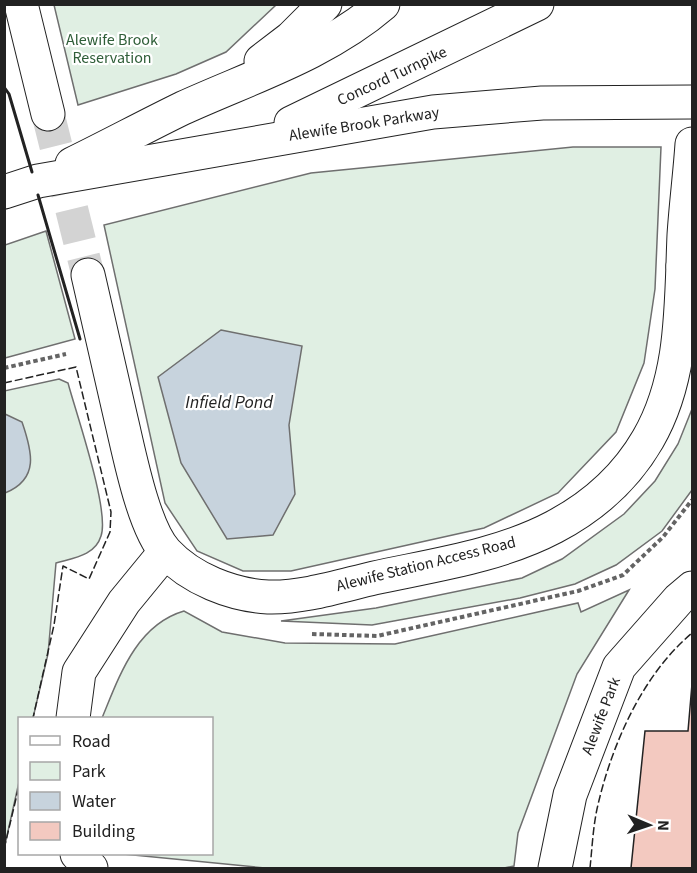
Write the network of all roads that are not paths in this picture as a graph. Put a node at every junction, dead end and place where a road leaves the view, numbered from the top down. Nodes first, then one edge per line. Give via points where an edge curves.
1 (21, 4) edge
2 (325, 4) edge
3 (383, 4) edge
4 (537, 4) edge
5 (693, 102) edge
6 (183, 108) junction
7 (48, 114) tunnel mouth
8 (245, 143) junction
9 (693, 144) edge
10 (38, 181) junction
11 (4, 192) edge
12 (688, 258) edge
13 (88, 275) tunnel mouth
14 (165, 552) junction
15 (693, 588) edge
16 (73, 717) edge
17 (78, 855) edge
18 (91, 868) edge
19 (555, 868) edge

1 - 7 main road
2 - 6 main road via 269,56
3 - 6 main road, Alewife Brook Parkway via 315,50
4 - 8 main road, Concord Turnpike
5 - 8 main road, Alewife Brook Parkway via 579,101 457,109
6 - 10 main road, Alewife Brook Parkway
8 - 10 main road, Alewife Brook Parkway
9 - 12 main road, Alewife Station Access Road
10 - 11 main road, Alewife Brook Parkway
12 - 14 main road, Alewife Station Access Road via 675,365 666,400 649,438 607,490 554,528 466,558 305,594 268,597 227,590 196,575
13 - 14 main road, Alewife Station Access Road via 138,490
14 - 16 main road via 124,602 79,672
15 - 19 main road, Alewife Park via 619,667 570,795
17 - 18 main road

